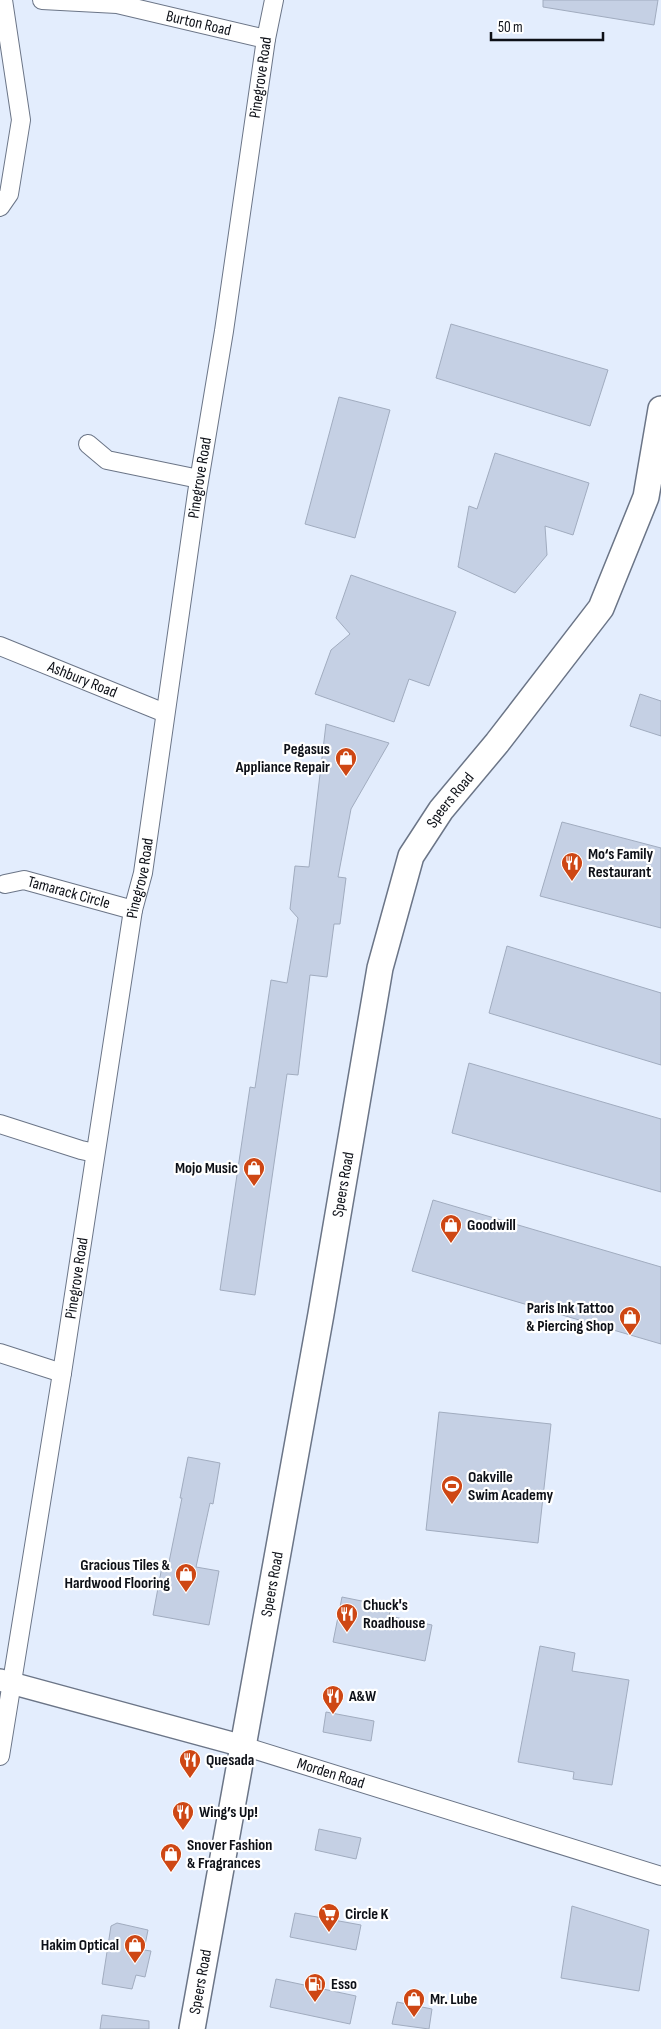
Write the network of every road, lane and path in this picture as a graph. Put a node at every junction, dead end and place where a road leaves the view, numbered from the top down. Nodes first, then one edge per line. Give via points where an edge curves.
1 (4, 0) edge
2 (42, 0) edge
3 (274, 0) edge
4 (266, 39) junction
5 (0, 207) edge
6 (661, 410) edge
7 (88, 444) dead end
8 (199, 479) junction
9 (0, 646) edge
10 (166, 713) junction
11 (5, 884) dead end
12 (133, 910) junction
13 (0, 1124) edge
14 (95, 1152) junction
15 (0, 1353) edge
16 (62, 1373) junction
17 (6, 1682) edge
18 (244, 1746) junction
19 (0, 1756) edge
20 (661, 1876) edge
21 (192, 2029) edge

1 - 5 street via 21,120 8,194
2 - 4 street, Burton Road via 117,4
3 - 4 street, Pinegrove Road
4 - 8 street, Pinegrove Road
6 - 18 main road, Speers Road via 646,497 601,608 441,810 411,856 380,968
7 - 8 street via 107,460
8 - 10 street, Pinegrove Road
9 - 10 street, Ashbury Road
10 - 12 street, Pinegrove Road via 143,873
11 - 12 street, Tamarack Circle via 24,880
12 - 14 street, Pinegrove Road
13 - 14 street
14 - 16 street, Pinegrove Road
15 - 16 street
16 - 17 street, Pinegrove Road via 33,1549
17 - 18 street, Morden Road
17 - 19 street, Pinegrove Road
18 - 20 street, Morden Road
18 - 21 main road, Speers Road

